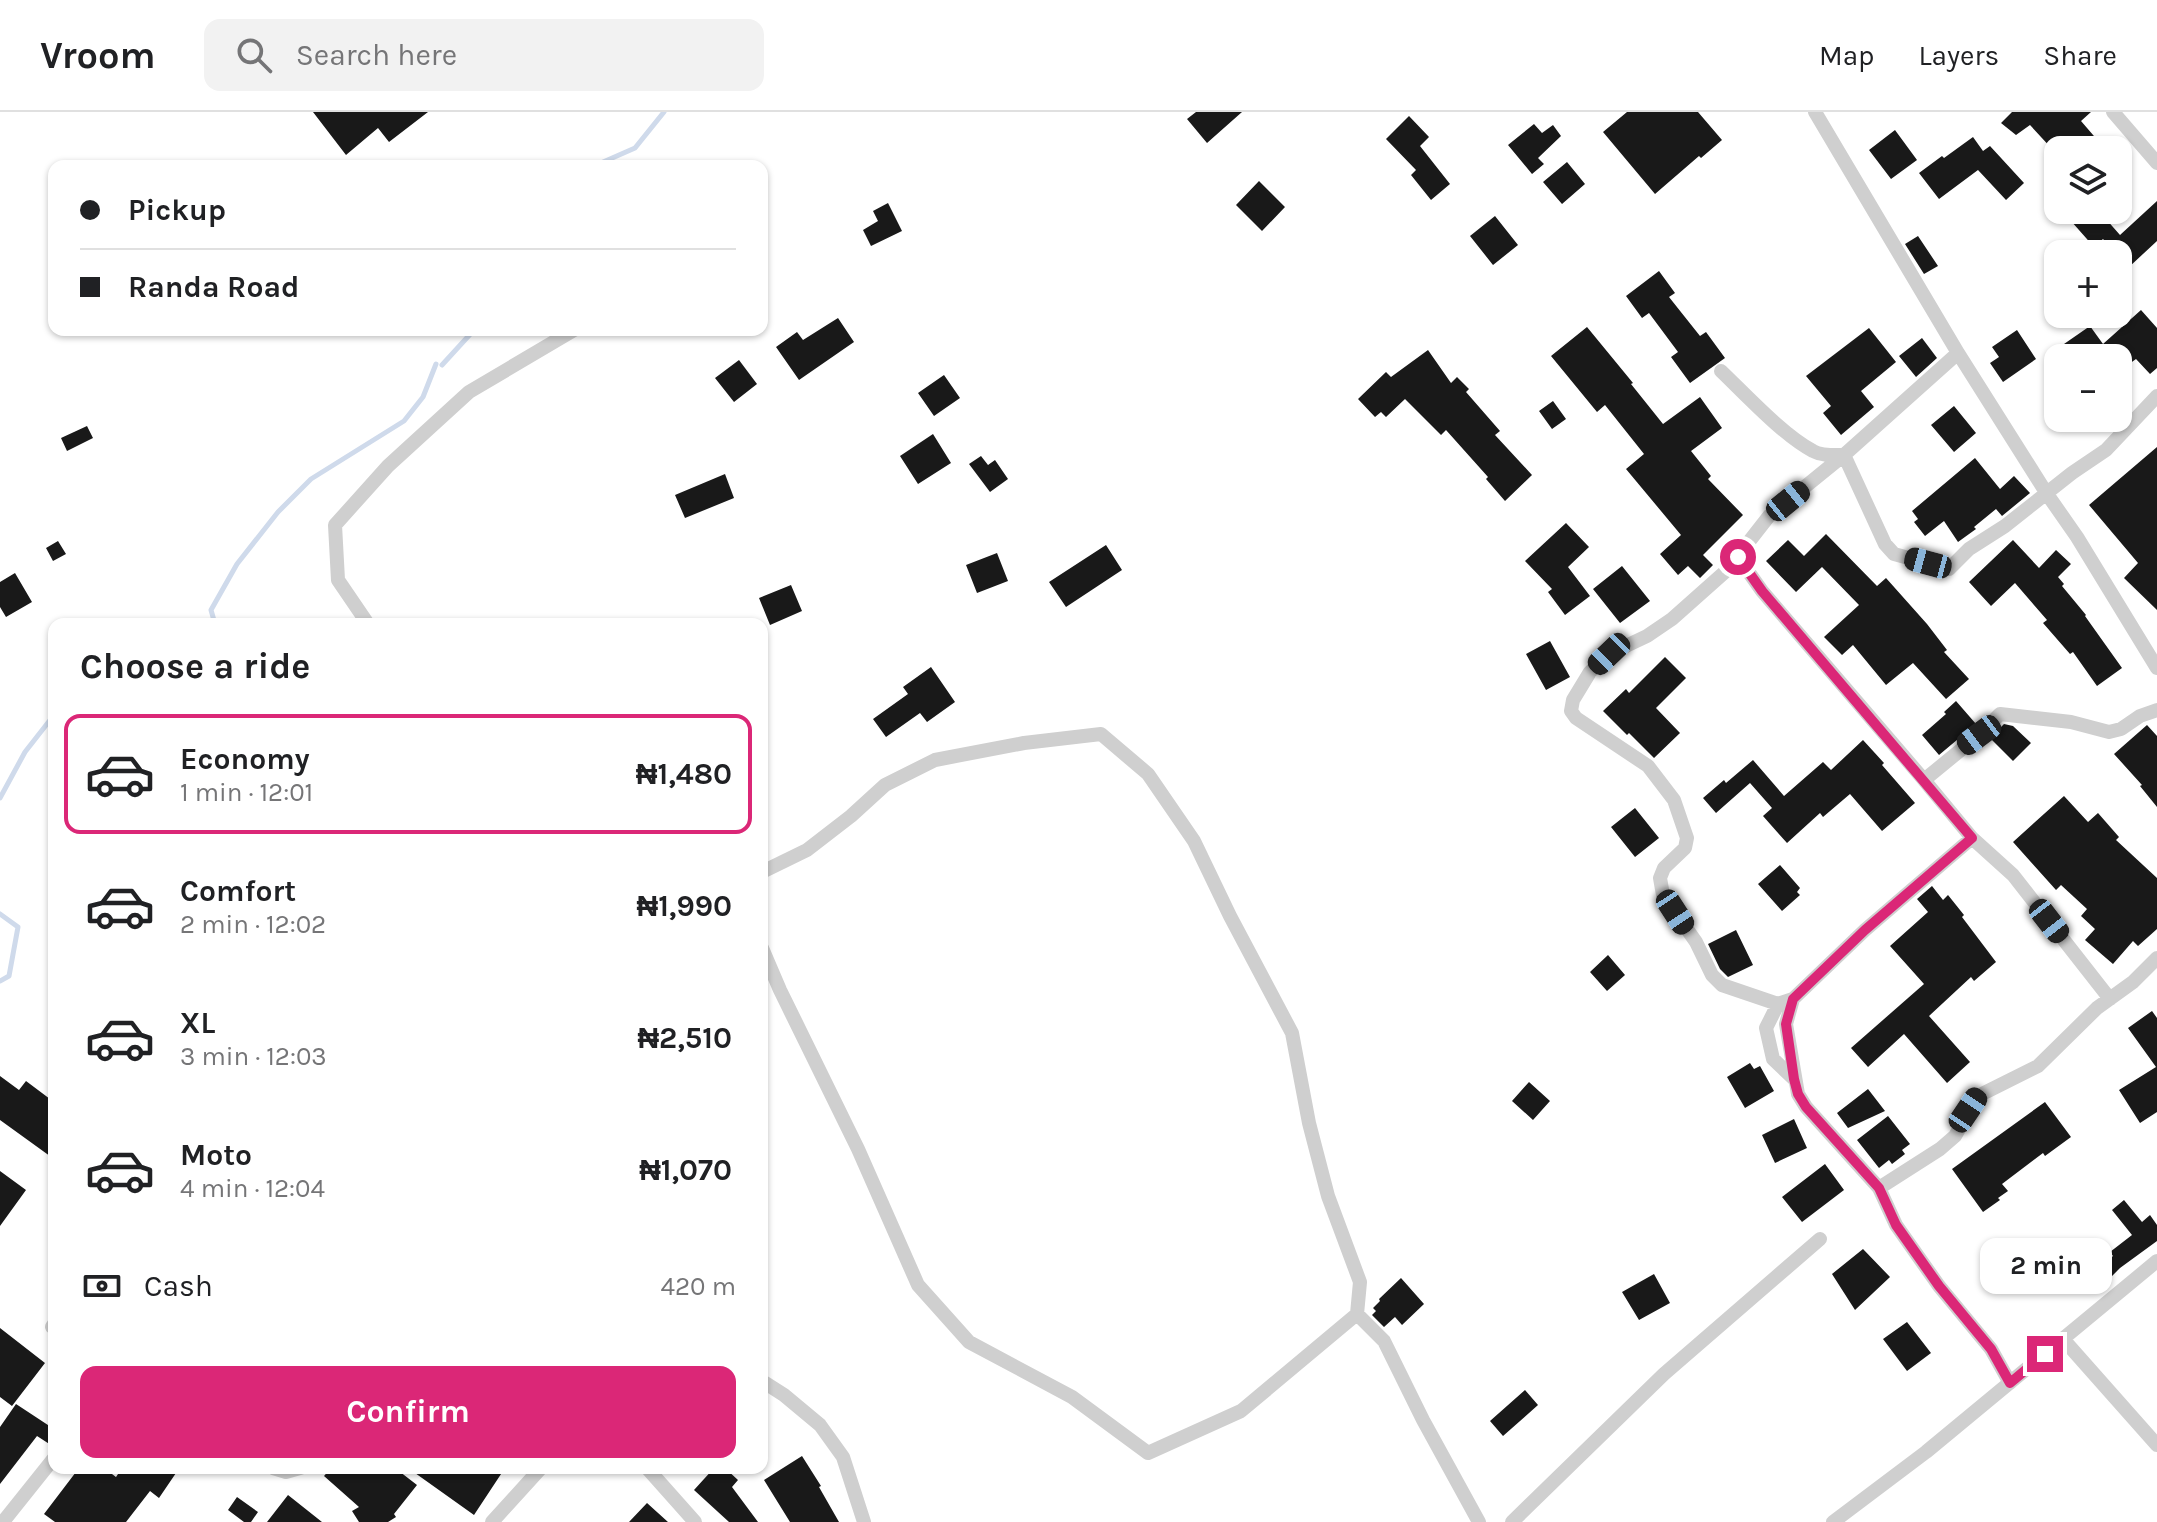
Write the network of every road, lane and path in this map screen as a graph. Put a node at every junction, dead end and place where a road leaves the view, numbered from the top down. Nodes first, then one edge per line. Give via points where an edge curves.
1 (1815, 112) edge
2 (2113, 112) edge
3 (2157, 163) edge
4 (564, 336) edge
5 (1958, 353) junction
6 (1721, 371) dead end
7 (2157, 396) edge
8 (1844, 455) junction
9 (2047, 494) junction
10 (1738, 557) junction
11 (364, 618) edge
12 (2157, 668) edge
13 (2157, 710) edge
14 (1924, 780) junction
15 (1972, 838) junction
16 (768, 869) edge
17 (2157, 958) edge
18 (768, 962) edge
19 (2110, 999) junction
20 (1785, 1002) junction
21 (1794, 1079) junction
22 (1879, 1188) junction
23 (1820, 1239) dead end
24 (2157, 1261) edge
25 (1357, 1314) junction
26 (2063, 1339) junction
27 (2010, 1383) junction
28 (768, 1385) edge
29 (2157, 1445) edge
30 (48, 1466) edge
31 (536, 1474) edge
32 (652, 1474) edge
33 (6, 1518) edge
34 (492, 1522) edge
35 (695, 1522) edge
36 (864, 1522) edge
37 (1479, 1522) edge
38 (1512, 1522) edge
39 (1833, 1522) edge

1 - 5 street
2 - 3 street
4 - 11 street via 469,392 388,466 335,525 338,580
5 - 8 street
5 - 9 street
6 - 8 street via 1812,451
7 - 9 street via 2106,450
8 - 9 street via 1894,554 1949,569
8 - 10 street via 1769,516
9 - 12 street
10 - 14 street
10 - 20 street via 1672,619 1609,654 1590,672 1571,711 1648,766 1674,800 1687,838 1685,848 1664,868 1663,895 1712,975 1722,985
13 - 14 street via 2109,732 2000,714
14 - 15 street
15 - 19 street via 2013,875
15 - 20 street
16 - 25 street via 807,850 885,785 935,760 1101,734 1148,774 1194,841 1292,1033 1328,1196 1360,1282
17 - 19 street
18 - 25 street via 918,1285 969,1342 1072,1397 1148,1453 1241,1411
19 - 22 street via 2038,1066 1978,1096 1955,1136
20 - 21 street
20 - 21 street via 1766,1028 1773,1059
21 - 22 street via 1806,1107
22 - 27 street via 1896,1225 1991,1349
23 - 38 street via 1664,1374
24 - 26 street
25 - 37 street via 1384,1341
26 - 27 street
26 - 29 street
27 - 39 street
28 - 36 street via 820,1425 843,1457
30 - 33 street
31 - 34 street
32 - 35 street

